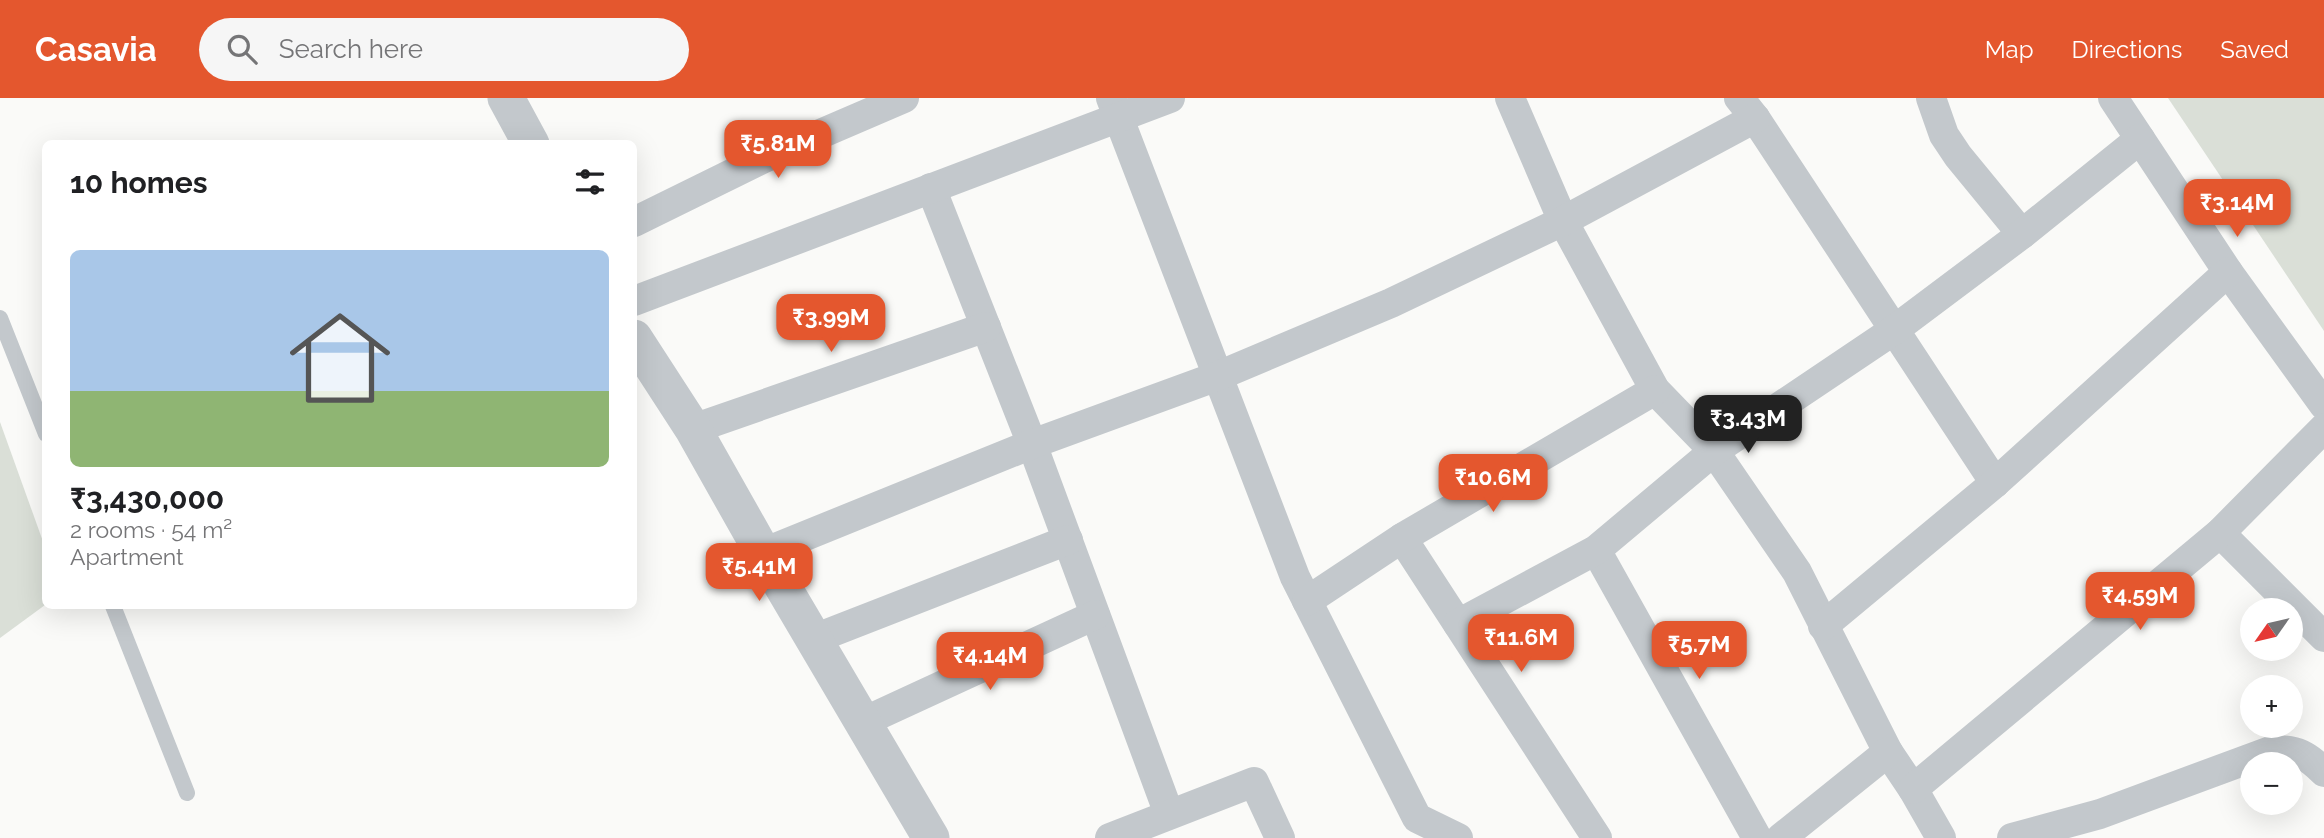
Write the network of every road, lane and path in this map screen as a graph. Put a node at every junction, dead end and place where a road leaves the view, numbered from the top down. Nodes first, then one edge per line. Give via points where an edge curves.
1 (506, 98) edge
2 (905, 98) edge
3 (1170, 98) edge
4 (1510, 98) edge
5 (1931, 98) edge
6 (2113, 98) edge
7 (1115, 108) edge
8 (1747, 108) edge
9 (2140, 139) junction
10 (529, 140) edge
11 (931, 188) junction
12 (637, 221) edge
13 (1563, 221) junction
14 (2022, 234) junction
15 (2228, 272) junction
16 (637, 300) edge
17 (0, 318) edge
18 (986, 327) junction
19 (1894, 330) junction
20 (637, 343) edge
21 (1218, 376) junction
22 (1654, 390) junction
23 (2324, 405) edge
24 (42, 424) edge
25 (2324, 428) edge
26 (693, 429) junction
27 (1032, 444) junction
28 (1714, 452) junction
29 (1995, 483) junction
30 (2220, 533) junction
31 (1402, 538) junction
32 (1068, 540) junction
33 (1596, 550) junction
34 (763, 553) junction
35 (1307, 601) junction
36 (114, 609) edge
37 (1095, 615) junction
38 (1458, 624) junction
39 (1823, 626) junction
40 (2324, 638) edge
41 (814, 639) junction
42 (863, 722) junction
43 (1888, 752) junction
44 (2324, 772) edge
45 (1913, 789) junction
46 (187, 793) dead end
47 (1169, 814) junction
48 (931, 838) edge
49 (1110, 838) edge
50 (1280, 838) edge
51 (1458, 838) edge
52 (1597, 838) edge
53 (1757, 838) edge
54 (1781, 838) edge
55 (1941, 838) edge
56 (2012, 838) edge

1 - 10 street
2 - 12 street via 762,159
3 - 7 street
4 - 13 street
5 - 14 street via 1944,135 1958,156
6 - 9 street
7 - 11 street
7 - 21 street
8 - 13 street
8 - 19 street
9 - 14 street
9 - 15 street
11 - 16 street
11 - 18 street
13 - 21 street via 1391,303
13 - 22 street
14 - 19 street
15 - 23 street
15 - 29 street
17 - 24 lane
18 - 26 street
18 - 27 street
19 - 28 street
19 - 29 street
20 - 26 street
21 - 27 street
21 - 35 street
22 - 28 street
22 - 31 street
25 - 30 street
26 - 34 street
27 - 32 street
27 - 34 street
28 - 33 street
28 - 39 street via 1797,572
29 - 39 street
30 - 40 street
30 - 45 street
31 - 35 street
31 - 38 street
32 - 37 street
32 - 41 street
33 - 38 street
33 - 53 street
34 - 41 street
35 - 51 street via 1416,818
36 - 46 lane
37 - 42 street
37 - 47 street
38 - 52 street
39 - 43 street
41 - 42 street
42 - 48 street
43 - 45 street
43 - 54 street
44 - 56 street via 2292,750 2273,750 2100,814
45 - 55 street
47 - 49 street
47 - 50 street via 1254,782

